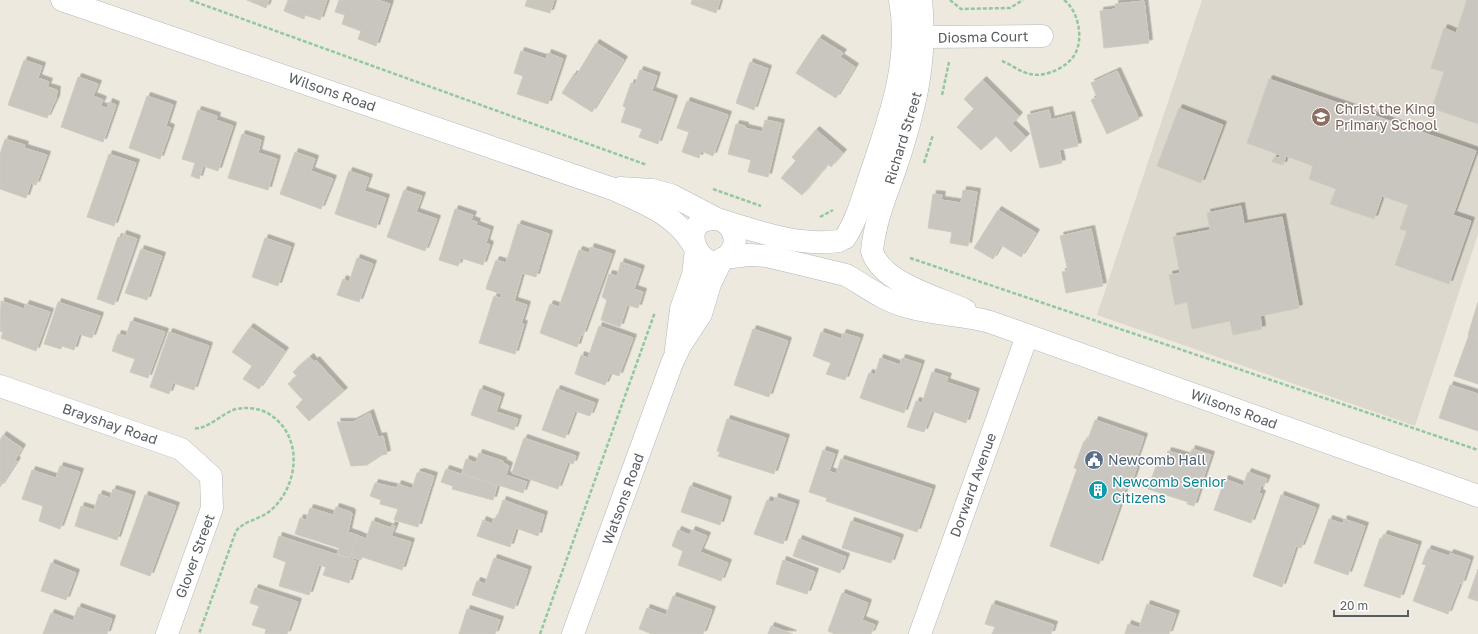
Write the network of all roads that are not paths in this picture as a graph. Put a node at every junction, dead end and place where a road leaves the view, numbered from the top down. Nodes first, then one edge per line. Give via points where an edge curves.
1 (62, 0) edge
2 (900, 0) edge
3 (921, 0) edge
4 (1042, 36) dead end
5 (913, 38) junction
6 (602, 184) junction
7 (720, 220) junction
8 (842, 239) junction
9 (695, 248) junction
10 (873, 252) junction
11 (723, 259) junction
12 (847, 276) junction
13 (990, 322) junction
14 (1027, 336) junction
15 (672, 363) junction
16 (0, 386) edge
17 (211, 476) joint
18 (1478, 496) edge
19 (167, 634) edge
20 (573, 634) edge
21 (920, 634) edge

1 - 6 street, Wilsons Road
2 - 5 street, Richard Street
3 - 5 street, Richard Street
4 - 5 street, Diosma Court
5 - 8 street, Richard Street via 901,66 894,106 857,218
5 - 10 street, Richard Street via 921,72 915,106 877,218
6 - 7 street, Wilsons Road via 671,195
6 - 9 street, Wilsons Road via 666,215 685,231
7 - 8 street, Wilsons Road via 801,241 820,243
7 - 9 street via 704,221 697,228 694,236
7 - 11 street via 730,227 735,239 731,252
8 - 10 street via 856,236 862,238
8 - 12 street via 834,250 833,260 837,269
9 - 11 street via 706,259
9 - 15 street, Watsons Road via 693,275 681,309
10 - 12 street via 871,264 864,273 854,277
10 - 13 street, Wilsons Road via 880,266 900,282
11 - 12 street, Wilsons Road via 749,255 767,256
11 - 15 street, Watsons Road via 710,284 703,310
12 - 13 street, Wilsons Road via 878,296 899,305
13 - 14 street, Wilsons Road
14 - 18 street, Wilsons Road
14 - 21 street, Dorward Avenue
15 - 20 street, Watsons Road
16 - 17 street, Brayshay Road via 181,449
17 - 19 street, Glover Street via 212,508

